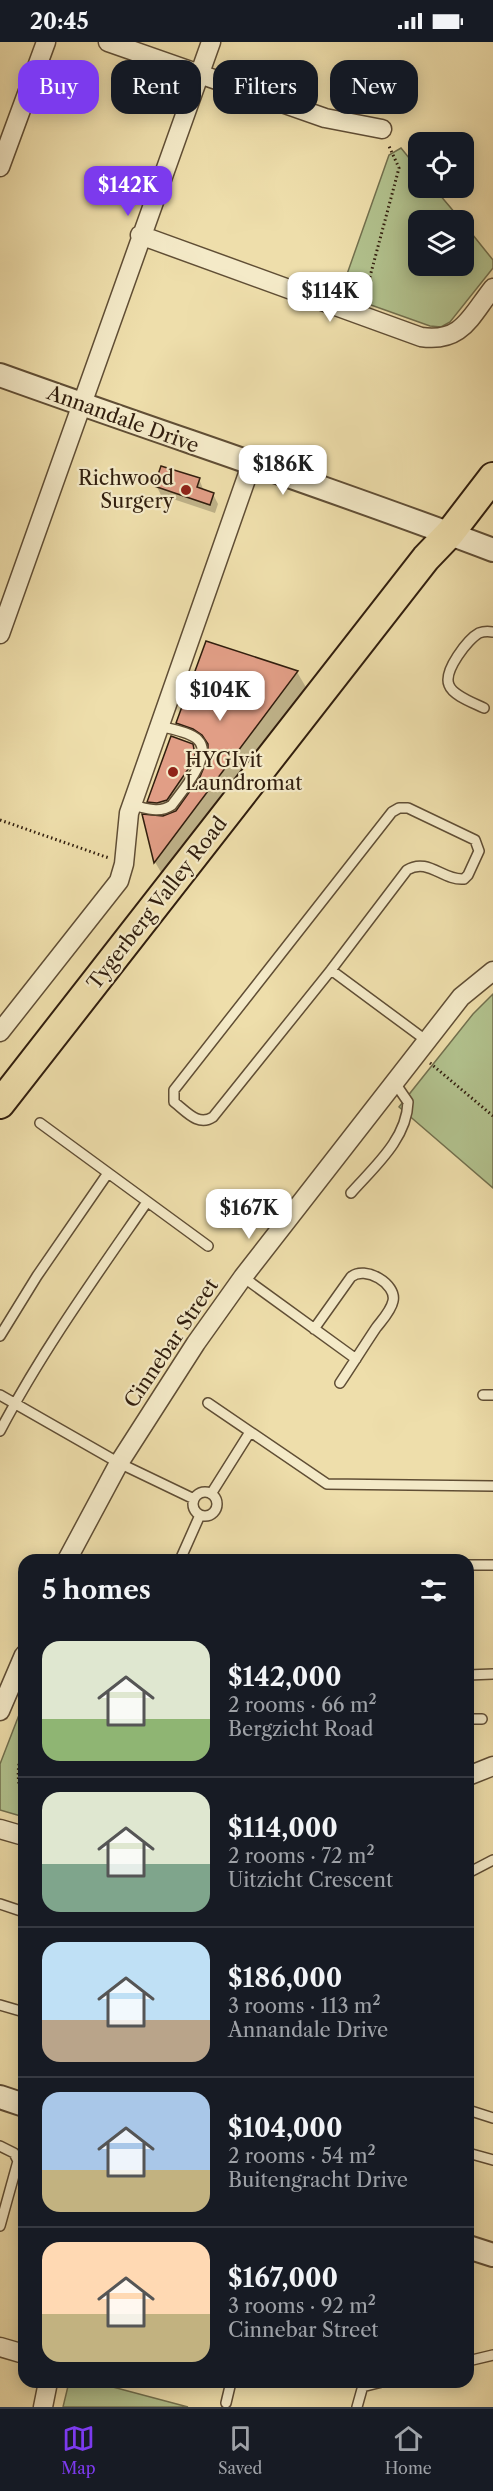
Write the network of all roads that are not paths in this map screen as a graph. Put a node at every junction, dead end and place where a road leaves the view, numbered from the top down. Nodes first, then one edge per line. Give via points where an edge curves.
1 (46, 42) edge
2 (108, 42) edge
3 (211, 42) edge
4 (158, 60) edge
5 (201, 70) edge
6 (201, 76) edge
7 (185, 114) edge
8 (382, 129) road end
9 (0, 167) edge
10 (140, 235) junction
11 (493, 288) edge
12 (0, 375) edge
13 (81, 404) junction
14 (251, 465) junction
15 (493, 477) edge
16 (450, 533) junction
17 (493, 550) edge
18 (493, 632) edge
19 (0, 634) edge
20 (484, 708) dead end
21 (159, 726) junction
22 (132, 805) junction
23 (331, 970) junction
24 (493, 971) edge
25 (0, 1032) edge
26 (427, 1041) junction
27 (395, 1083) junction
28 (0, 1104) edge
29 (40, 1123) dead end
30 (108, 1173) junction
31 (351, 1194) dead end
32 (147, 1202) junction
33 (208, 1246) dead end
34 (243, 1277) junction
35 (314, 1329) junction
36 (0, 1336) edge
37 (356, 1359) junction
38 (340, 1383) dead end
39 (0, 1395) edge
40 (483, 1395) dead end
41 (493, 1395) edge
42 (208, 1403) dead end
43 (14, 1404) junction
44 (0, 1431) edge
45 (250, 1432) junction
46 (119, 1462) junction
47 (493, 1486) edge
48 (211, 1494) junction
49 (195, 1499) junction
50 (200, 1515) junction
51 (70, 1554) edge
52 (183, 1554) edge
53 (474, 1565) edge
54 (493, 1565) edge
55 (18, 1669) edge
56 (493, 1674) edge
57 (474, 1675) edge
58 (0, 1711) edge
59 (474, 1719) edge
60 (482, 1719) dead end
61 (493, 1766) edge
62 (474, 1774) edge
63 (0, 1829) edge
64 (18, 1834) edge
65 (493, 1860) edge
66 (474, 1870) edge
67 (0, 1904) edge
68 (18, 1910) edge
69 (0, 2005) edge
70 (18, 2010) edge
71 (0, 2097) edge
72 (18, 2103) edge
73 (474, 2112) edge
74 (493, 2118) edge
75 (0, 2146) edge
76 (474, 2154) edge
77 (493, 2160) edge
78 (0, 2226) edge
79 (474, 2249) edge
80 (493, 2255) edge
81 (0, 2347) edge
82 (18, 2352) edge
83 (493, 2355) edge
84 (474, 2360) edge
85 (47, 2388) edge
86 (230, 2388) edge
87 (362, 2388) edge
88 (226, 2403) dead end
89 (43, 2407) edge
90 (357, 2407) edge

1 - 9 street
2 - 4 street
3 - 5 street
6 - 8 street via 326,118
7 - 10 street
10 - 11 street via 421,337 437,339 458,332
10 - 13 street
12 - 13 street, Annandale Drive
13 - 14 street, Annandale Drive
13 - 19 street
14 - 16 street, Annandale Drive
14 - 21 street
15 - 16 main road, Tygerberg Valley Road
16 - 17 street, Annandale Drive
16 - 28 main road, Tygerberg Valley Road via 426,558
18 - 20 lane via 477,634 452,664 447,679 453,692
21 - 22 street
21 - 22 lane via 197,739 201,762 167,809
22 - 25 street via 118,881
23 - 23 lane via 209,1119 197,1120 174,1102 174,1090 392,812 408,808 475,840 478,855 464,879 424,865 407,870
23 - 26 lane
24 - 26 street, Cinnebar Street via 466,992
26 - 27 street, Cinnebar Street
27 - 31 lane via 408,1102 404,1126
27 - 34 street, Cinnebar Street
29 - 30 lane
30 - 32 lane
30 - 36 lane
32 - 33 lane
32 - 43 lane
34 - 35 lane
34 - 46 street, Cinnebar Street
35 - 37 lane
35 - 37 lane via 356,1272 364,1271 389,1286 393,1292 392,1305
37 - 38 lane
39 - 43 lane
40 - 41 lane
42 - 45 lane
43 - 44 lane
43 - 46 lane
45 - 47 lane via 327,1484
45 - 48 lane
46 - 49 lane
46 - 51 street, Cinnebar Street
48 - 49 lane via 202,1493
48 - 50 lane via 216,1499 216,1510
49 - 50 lane via 194,1508
50 - 52 lane
53 - 54 lane
55 - 58 street
56 - 57 lane
59 - 60 lane
61 - 62 street
63 - 64 street
65 - 66 lane
67 - 68 lane
69 - 70 lane
71 - 72 street
73 - 74 lane
75 - 78 lane via 14,2153 18,2162
76 - 77 lane
79 - 80 street
81 - 82 street
83 - 84 lane
85 - 89 street
86 - 88 lane
87 - 90 lane

